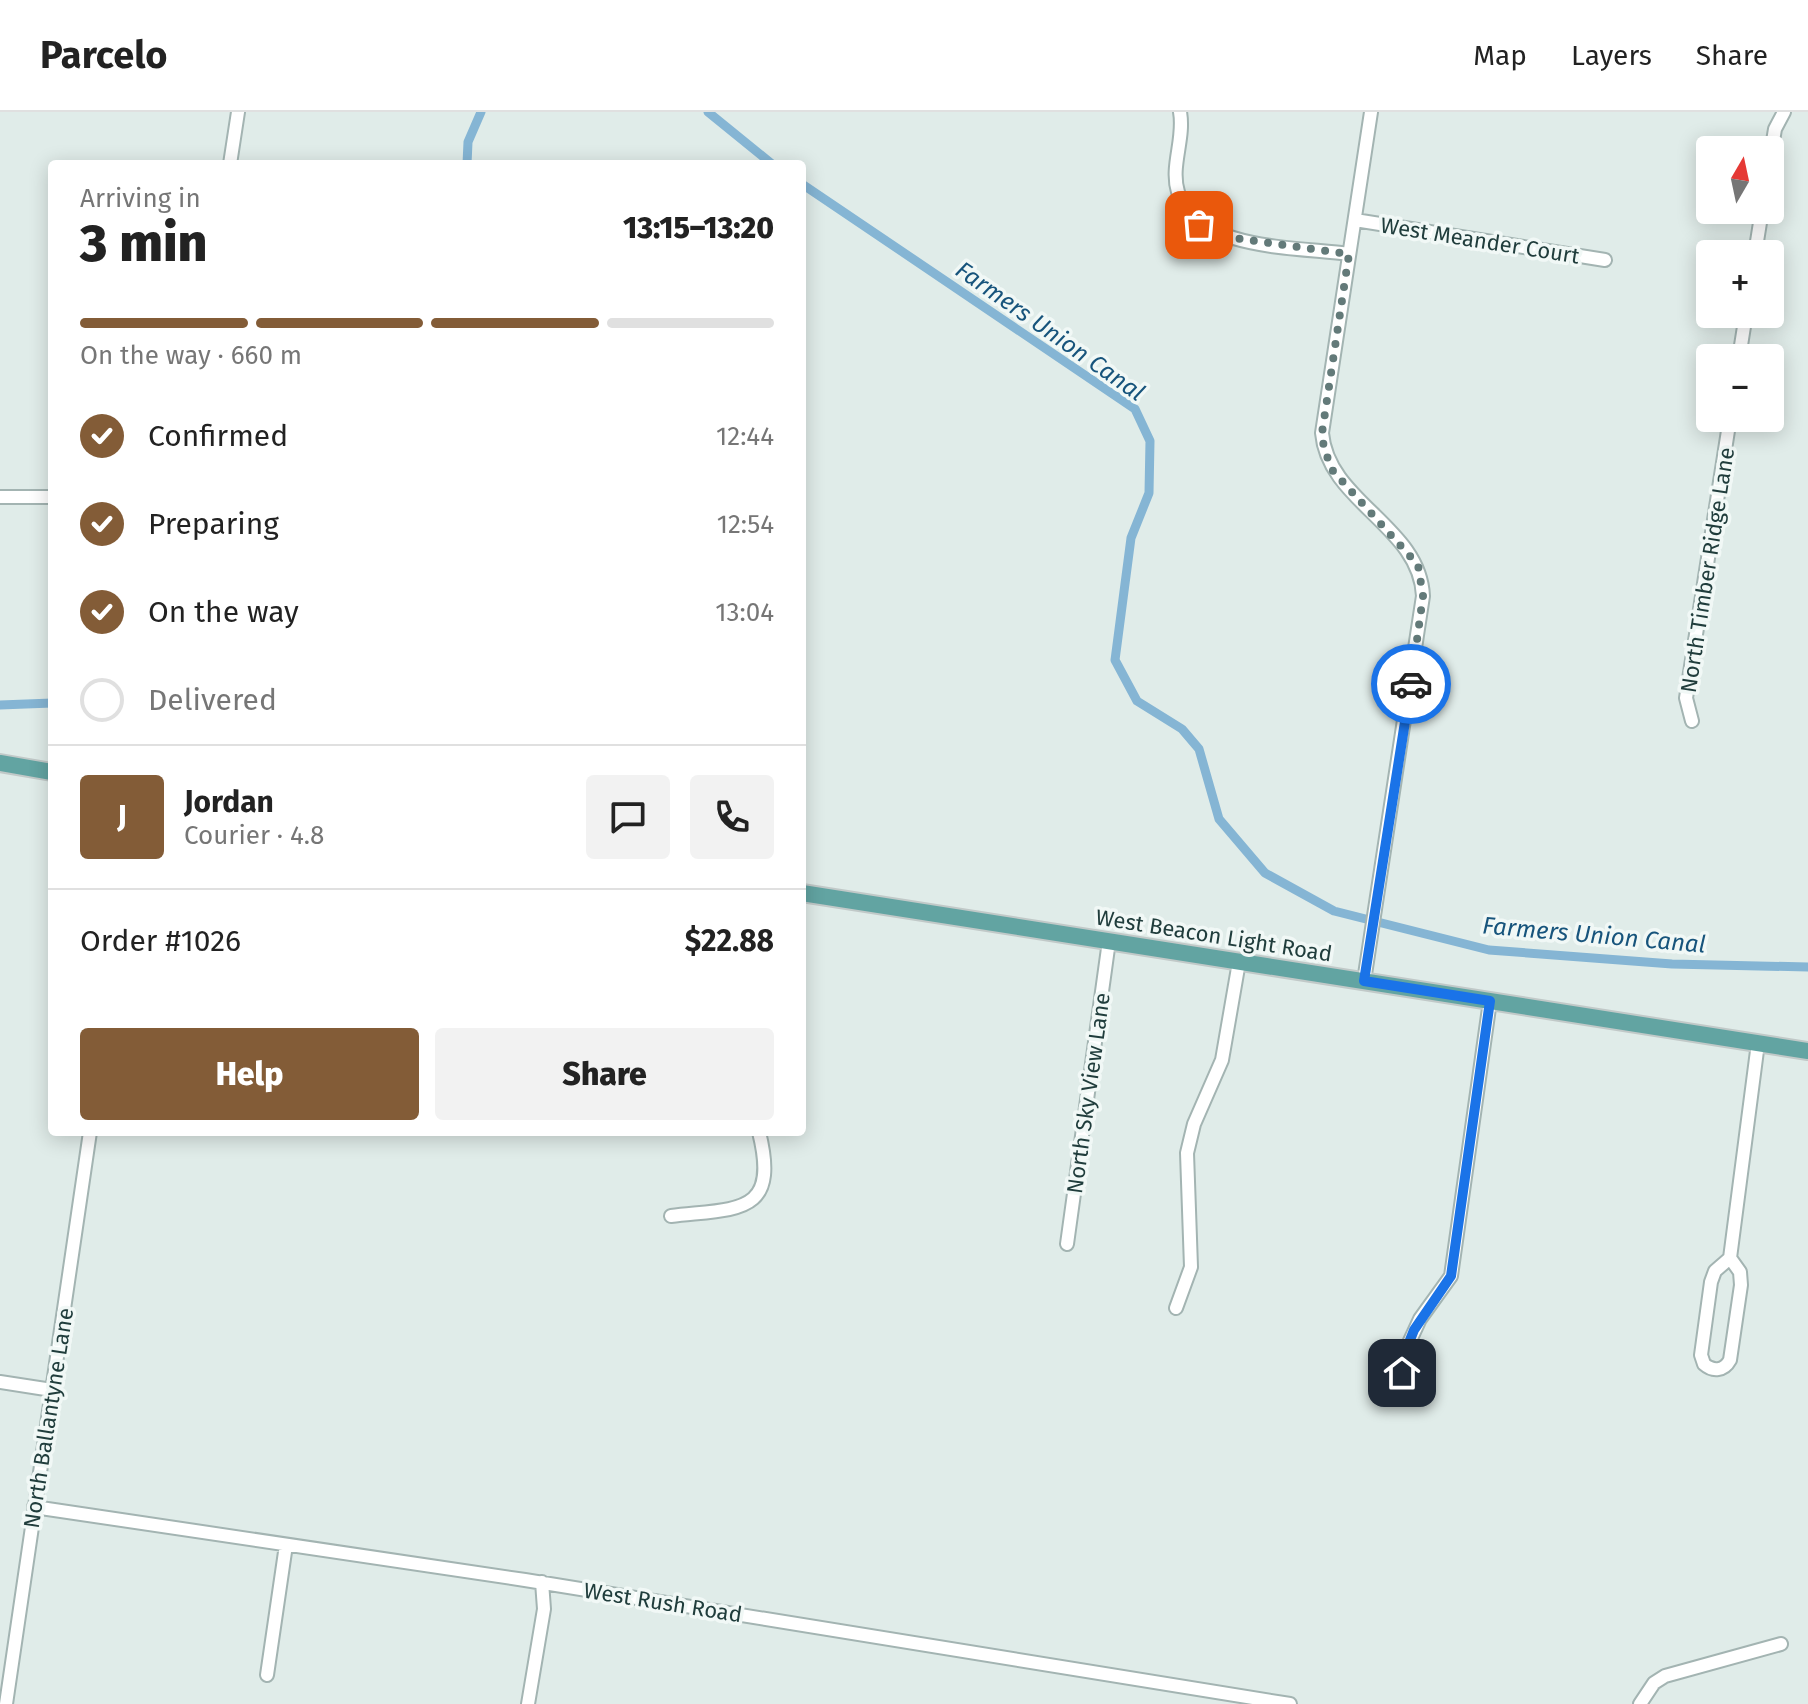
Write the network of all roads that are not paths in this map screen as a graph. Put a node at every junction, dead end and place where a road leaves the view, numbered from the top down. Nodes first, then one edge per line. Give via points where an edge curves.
1 (238, 112) edge
2 (1180, 112) edge
3 (1371, 112) edge
4 (1784, 112) edge
5 (1774, 136) edge
6 (231, 160) edge
7 (1355, 220) junction
8 (1349, 254) junction
9 (1605, 260) dead end
10 (1728, 432) edge
11 (0, 497) edge
12 (48, 497) edge
13 (1692, 721) dead end
14 (0, 763) edge
15 (48, 771) edge
16 (806, 894) edge
17 (1109, 941) junction
18 (1239, 962) junction
19 (1364, 981) junction
20 (1490, 1001) junction
21 (1758, 1043) junction
22 (1808, 1051) edge
23 (89, 1136) edge
24 (760, 1136) edge
25 (671, 1216) dead end
26 (1067, 1244) dead end
27 (1730, 1258) junction
28 (1176, 1308) dead end
29 (0, 1382) edge
30 (52, 1390) junction
31 (1409, 1391) dead end
32 (34, 1507) junction
33 (286, 1545) junction
34 (542, 1582) junction
35 (1781, 1644) dead end
36 (267, 1675) dead end
37 (6, 1704) edge
38 (528, 1704) edge
39 (1290, 1704) edge
40 (1640, 1704) edge

1 - 6 street
2 - 8 street via 1175,177 1178,193 1199,225 1226,237
3 - 7 street
4 - 5 street
7 - 8 street
7 - 9 street, West Meander Court
8 - 19 street via 1322,433 1324,449 1333,471 1418,565 1423,596
10 - 13 street, North Timber Ridge Lane via 1686,698
11 - 12 street
14 - 15 main road
16 - 17 main road, West Beacon Light Road
17 - 18 main road, West Beacon Light Road
17 - 26 street, North Sky View Lane
18 - 19 main road, West Beacon Light Road
18 - 28 street via 1222,1060 1187,1153 1191,1267
19 - 20 main road, West Beacon Light Road
20 - 21 main road, West Beacon Light Road
20 - 31 street via 1451,1276 1408,1345 1402,1373
21 - 22 main road, West Beacon Light Road
21 - 27 street
23 - 30 street, North Ballantyne Lane
24 - 25 street via 767,1171 753,1200
27 - 27 street via 1711,1282 1701,1351 1704,1364 1715,1369 1730,1360 1741,1285
29 - 30 street
30 - 32 street, North Ballantyne Lane
32 - 33 street, West Rush Road
32 - 37 street, North Ballantyne Lane
33 - 34 street, West Rush Road
33 - 36 street
34 - 38 street via 544,1609
34 - 39 street, West Rush Road
35 - 40 street via 1665,1676

